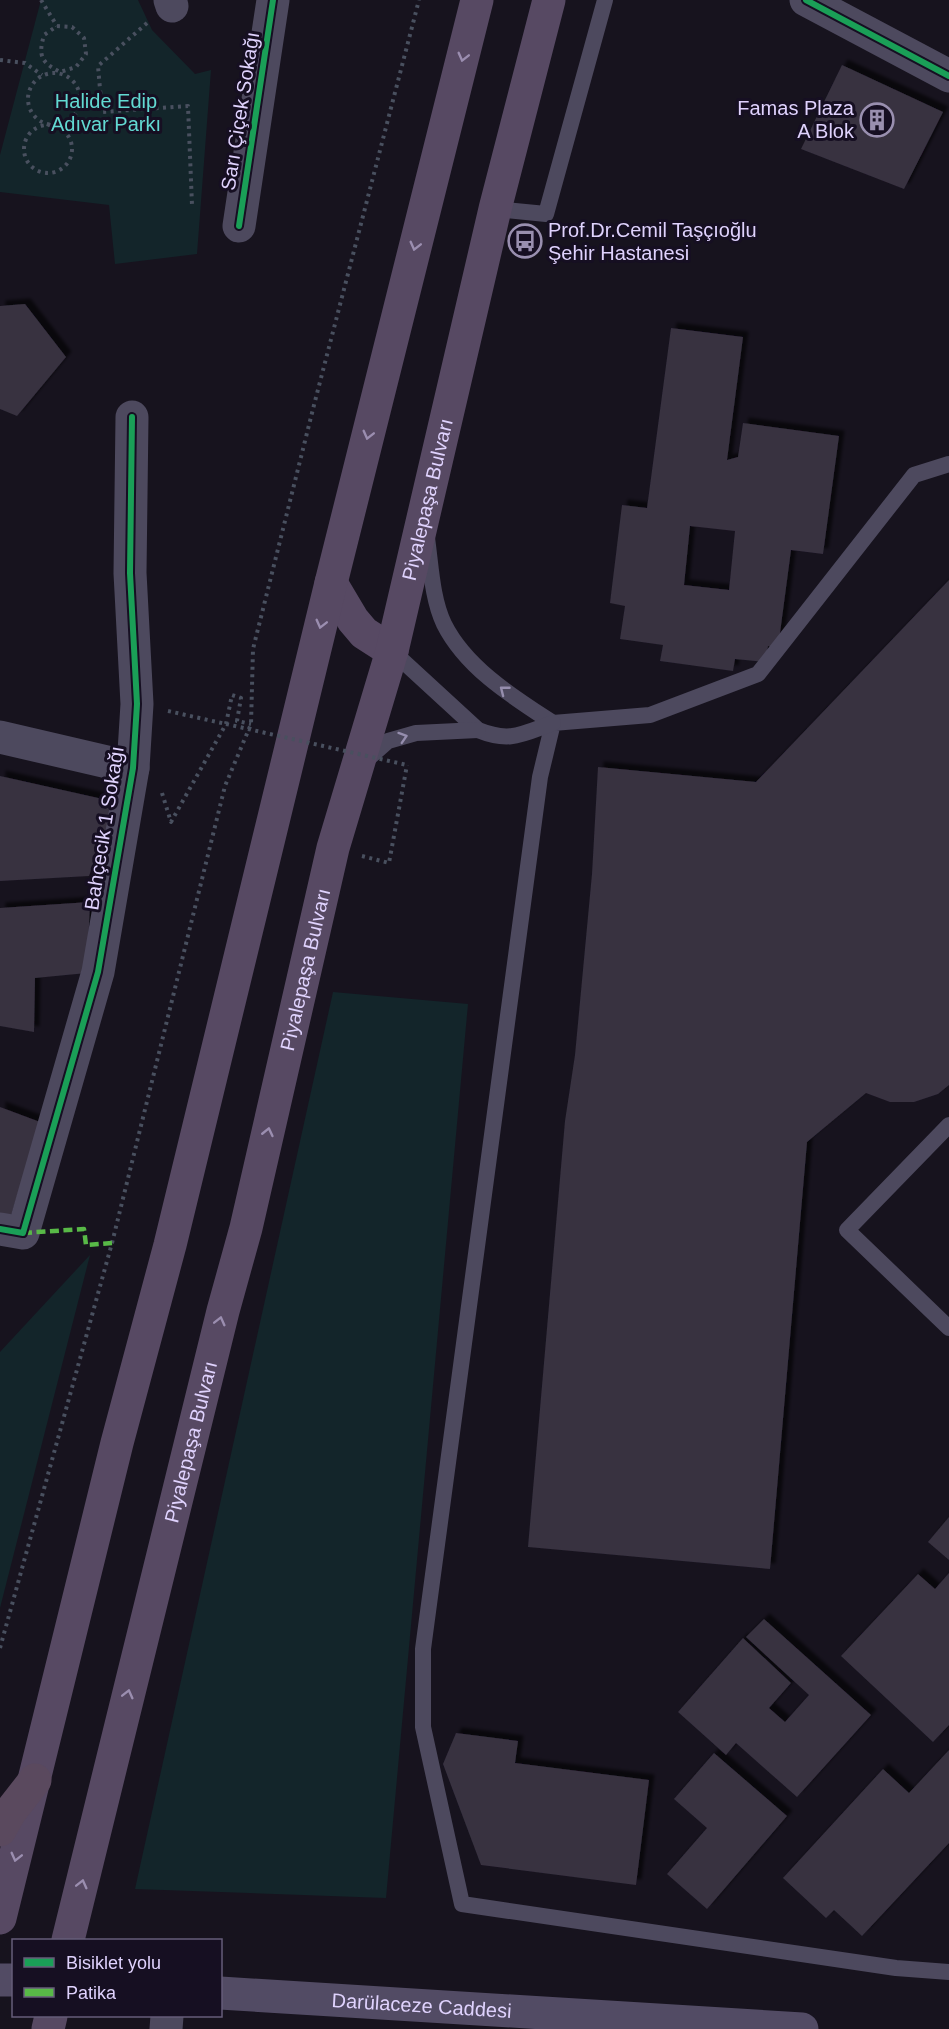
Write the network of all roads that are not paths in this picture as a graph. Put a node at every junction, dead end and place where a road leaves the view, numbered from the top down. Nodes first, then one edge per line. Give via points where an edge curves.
1 (273, 0) edge
2 (477, 0) edge
3 (549, 0) edge
4 (605, 0) edge
5 (806, 0) edge
6 (949, 76) edge
7 (495, 208) junction
8 (239, 226) dead end
9 (132, 417) dead end
10 (949, 464) edge
11 (423, 518) junction
12 (331, 583) junction
13 (392, 651) junction
14 (553, 723) junction
15 (478, 730) junction
16 (0, 737) edge
17 (133, 768) junction
18 (356, 770) junction
19 (949, 1125) edge
20 (11, 1231) edge
21 (949, 1328) edge
22 (35, 1780) junction
23 (0, 1830) edge
24 (0, 1918) edge
25 (68, 1939) edge
26 (949, 1972) edge
27 (222, 1993) edge
28 (802, 2029) edge

1 - 8 street, Sarı Çiçek Sokağı
2 -> 12 main road
3 - 7 main road, Piyalepaşa Bulvarı
4 - 7 lane via 546,214
5 - 6 street
7 - 11 main road, Piyalepaşa Bulvarı
9 - 17 street, Bahçecik 1 Sokağı via 130,573 137,704
10 - 14 lane via 914,475 758,674 650,716
11 - 13 main road, Piyalepaşa Bulvarı
14 -> 11 lane via 486,676 459,647 444,623 435,593
12 - 13 main road via 358,627
12 -> 22 main road
13 - 15 lane
13 - 18 main road, Piyalepaşa Bulvarı
14 - 15 lane via 513,737 494,737
14 - 26 lane via 540,777 423,1649 423,1727 462,1904 896,1968
18 -> 15 lane via 388,741 416,732
16 - 17 street
17 - 20 street, Bahçecik 1 Sokağı via 98,972
25 -> 18 main road, Piyalepaşa Bulvarı via 246,1228 333,848
19 - 21 lane via 846,1230
22 - 23 highway
22 -> 24 main road
27 - 28 main road, Darülaceze Caddesi

